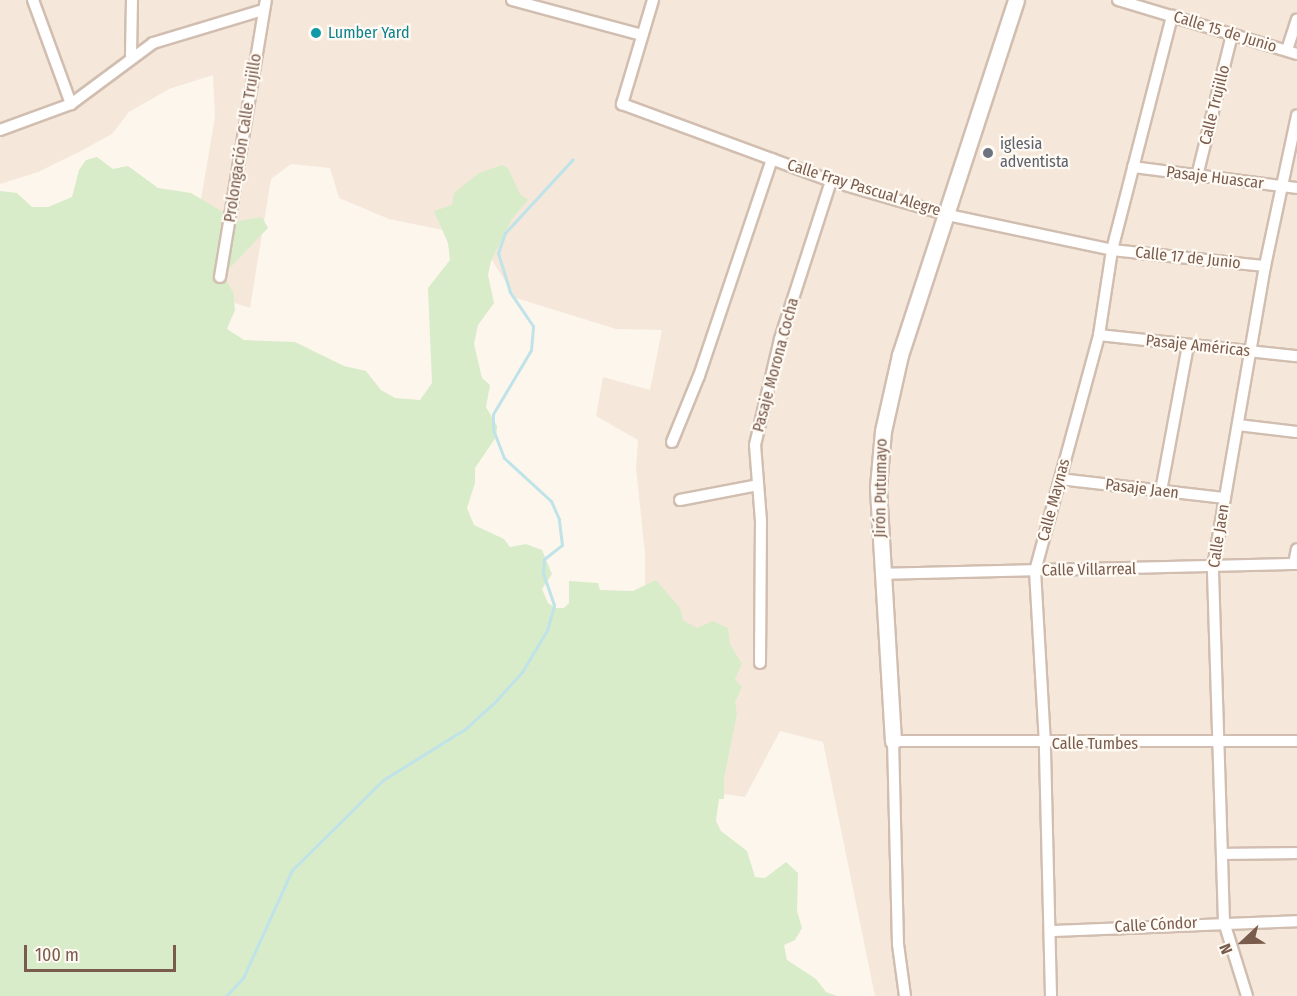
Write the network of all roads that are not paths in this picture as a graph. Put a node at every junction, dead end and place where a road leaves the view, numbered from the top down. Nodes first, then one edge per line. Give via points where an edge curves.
1 (33, 0) edge
2 (132, 0) edge
3 (512, 0) edge
4 (653, 0) edge
5 (1017, 0) edge
6 (1118, 0) edge
7 (265, 5) edge
8 (1172, 16) junction
9 (1297, 20) edge
10 (1232, 34) junction
11 (642, 35) junction
12 (1292, 52) edge
13 (130, 56) junction
14 (71, 104) junction
15 (1297, 115) edge
16 (0, 130) edge
17 (772, 159) junction
18 (1133, 167) junction
19 (1197, 176) junction
20 (831, 181) junction
21 (1282, 187) junction
22 (1297, 188) edge
23 (948, 215) junction
24 (1112, 250) junction
25 (1265, 266) junction
26 (220, 277) dead end
27 (1099, 335) junction
28 (1188, 345) junction
29 (1253, 352) junction
30 (1297, 356) edge
31 (1238, 425) junction
32 (1297, 432) edge
33 (672, 442) dead end
34 (1060, 478) junction
35 (758, 485) junction
36 (1161, 491) junction
37 (1225, 498) junction
38 (680, 500) dead end
39 (1297, 549) edge
40 (1295, 564) edge
41 (1213, 567) junction
42 (1035, 571) junction
43 (881, 574) junction
44 (760, 663) dead end
45 (893, 741) junction
46 (1297, 741) edge
47 (1045, 744) junction
48 (1219, 744) junction
49 (1297, 853) edge
50 (1222, 854) junction
51 (1297, 921) edge
52 (1224, 922) junction
53 (1052, 931) junction
54 (905, 996) edge
55 (1051, 996) edge
56 (1247, 996) edge

1 - 14 street
2 - 13 street
3 - 11 street
4 - 11 street
5 - 23 street, Jirón Putumayo
6 - 8 street, Calle 15 de Junio
7 - 13 street via 153,43
7 - 26 street, Prolongación Calle Trujillo
8 - 10 street, Calle 15 de Junio
8 - 18 street, Calle Maynas
9 - 12 street
10 - 12 street, Calle 15 de Junio
10 - 19 street, Calle Trujillo
11 - 17 street, Calle Fray Pascual Alegre via 622,104
13 - 14 street
14 - 16 street
15 - 21 street, Calle Jaen
17 - 20 street, Calle Fray Pascual Alegre
17 - 33 street via 699,376
18 - 19 street, Pasaje Huascar
18 - 24 street, Calle Maynas
19 - 21 street, Pasaje Huascar
20 - 23 street, Calle Fray Pascual Alegre
20 - 35 street, Pasaje Morona Cocha via 780,339 755,445
21 - 22 street, Pasaje Huascar
21 - 25 street, Calle Jaen
23 - 24 street, Calle Fray Pascual Alegre
23 - 43 street, Jirón Putumayo via 900,355 883,430 878,487
24 - 25 street, Calle 17 de Junio
24 - 27 street, Calle Maynas
25 - 29 street, Calle Jaen
27 - 28 street, Pasaje Américas
27 - 34 street, Calle Maynas
28 - 29 street, Pasaje Américas
28 - 36 street
29 - 30 street, Pasaje Américas
29 - 31 street, Calle Jaen
31 - 32 street
31 - 37 street, Calle Jaen
34 - 36 street, Pasaje Jaen
34 - 42 street, Calle Maynas
35 - 38 street
35 - 44 street, Pasaje Morona Cocha
36 - 37 street, Pasaje Jaen
37 - 41 street, Calle Jaen
39 - 40 street
40 - 41 street, Calle Villarreal
41 - 42 street, Calle Villarreal
41 - 48 street, Calle Jaen
42 - 43 street, Calle Villarreal
42 - 47 street, Calle Maynas
43 - 45 street, Jirón Putumayo
45 - 47 street, Calle Tumbes
45 - 54 street, Jirón Putumayo via 898,944
46 - 48 street, Calle Tumbes
47 - 48 street, Calle Tumbes
47 - 53 street, Calle Maynas
48 - 50 street, Calle Jaen
49 - 50 street
50 - 52 street, Calle Jaen
51 - 52 street, Calle Cóndor
52 - 53 street, Calle Cóndor
52 - 56 street, Calle Jaen
53 - 55 street, Calle Maynas

